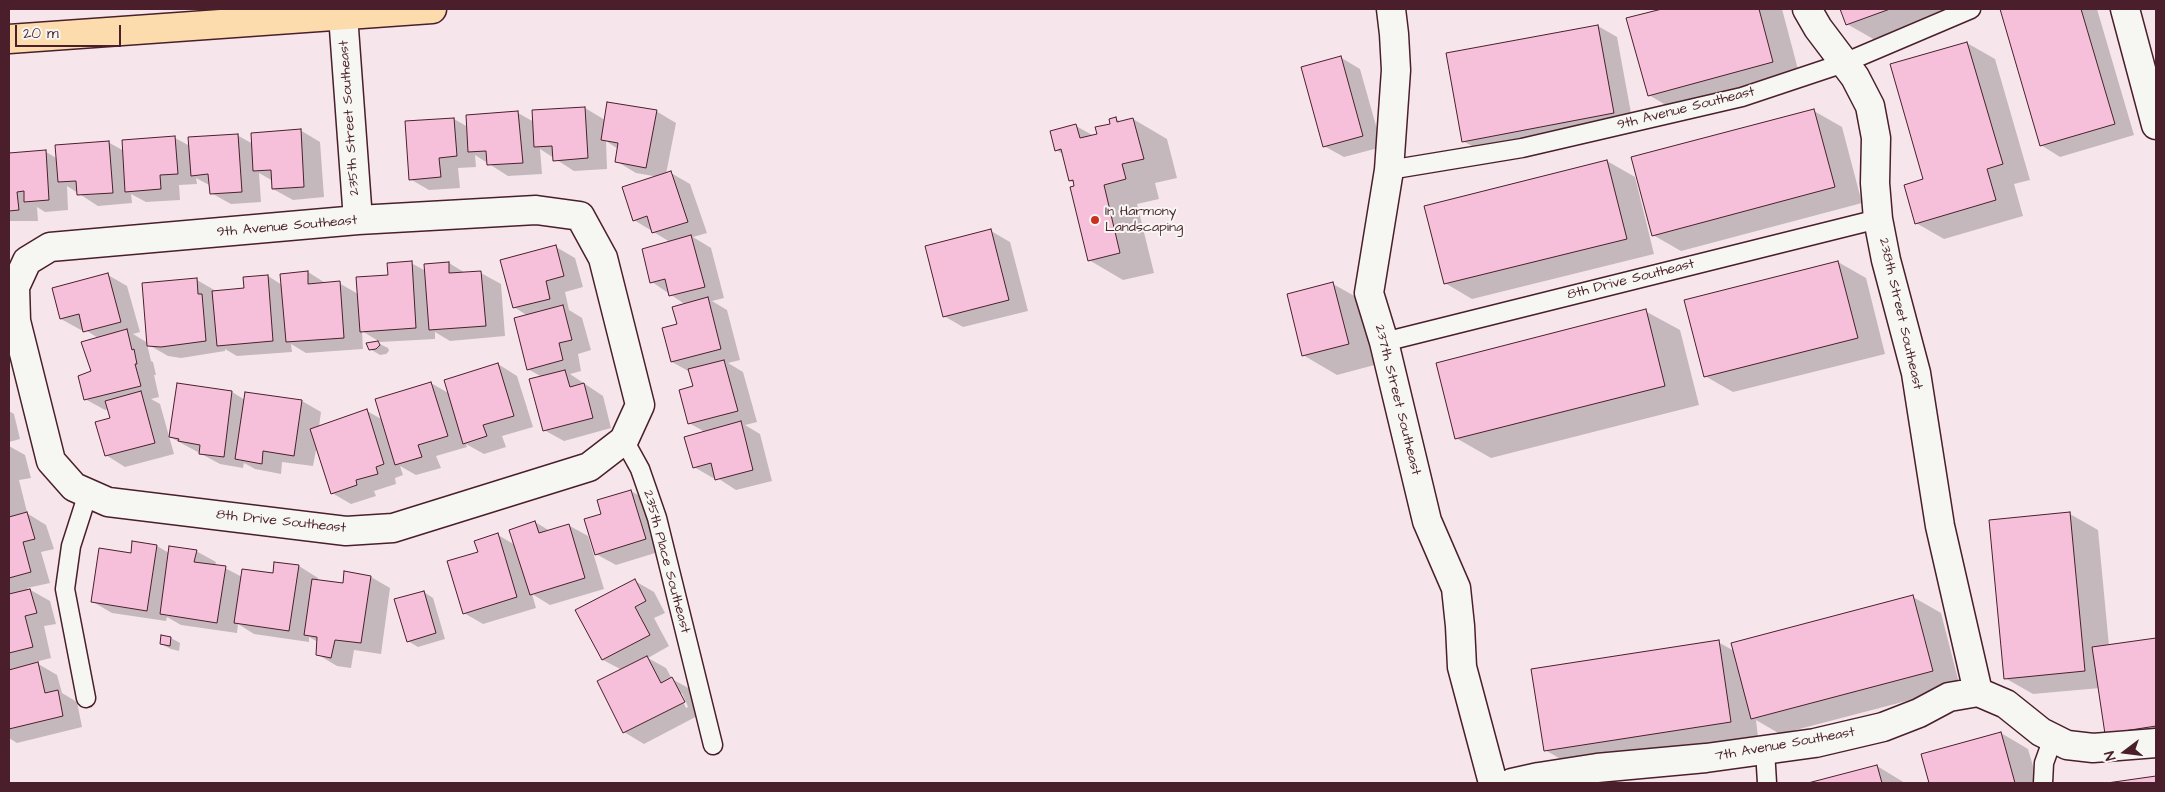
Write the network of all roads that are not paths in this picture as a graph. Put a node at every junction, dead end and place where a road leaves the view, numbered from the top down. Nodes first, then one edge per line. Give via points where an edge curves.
1 (432, 9) edge
2 (1391, 9) edge
3 (1807, 9) edge
4 (1970, 9) edge
5 (2125, 9) edge
6 (342, 12) edge
7 (9, 39) edge
8 (1844, 63) junction
9 (2156, 125) edge
10 (1389, 170) junction
11 (1878, 219) junction
12 (358, 220) junction
13 (1384, 342) junction
14 (624, 440) junction
15 (81, 490) junction
16 (1978, 692) junction
17 (86, 698) dead end
18 (2053, 738) junction
19 (2156, 742) edge
20 (713, 745) dead end
21 (1765, 750) junction
22 (1493, 783) edge
23 (1512, 783) edge
24 (1767, 783) edge
25 (2043, 783) edge

1 - 6 main road
2 - 10 street, 237th Street Southeast via 1396,70
3 - 8 street, 238th Street Southeast
4 - 8 lane, 9th Avenue Southeast
5 - 9 street
6 - 7 main road
6 - 12 street, 235th Street Southeast
8 - 10 lane, 9th Avenue Southeast via 1742,97 1522,148
8 - 11 street, 238th Street Southeast via 1870,106 1876,138
10 - 13 street, 237th Street Southeast via 1369,293
11 - 13 lane, 8th Drive Southeast
11 - 16 street, 238th Street Southeast via 1916,373 1940,526
12 - 14 street, 9th Avenue Southeast via 536,210 580,216 603,258 640,404
12 - 15 street, 9th Avenue Southeast via 50,247 27,261 15,287 16,320 51,461
13 - 22 street, 237th Street Southeast via 1426,520 1456,588 1462,667
14 - 15 street, 8th Drive Southeast via 589,467 394,528 336,530 108,502
14 - 20 lane, 235th Place Southeast via 640,469 657,518
15 - 17 lane via 65,589
16 - 18 street via 2006,704
16 - 21 street, 7th Avenue Southeast via 1949,698 1883,727 1816,743
18 - 19 street via 2067,745 2093,748
18 - 25 lane via 2044,763
21 - 23 street, 7th Avenue Southeast via 1597,768
21 - 24 lane

